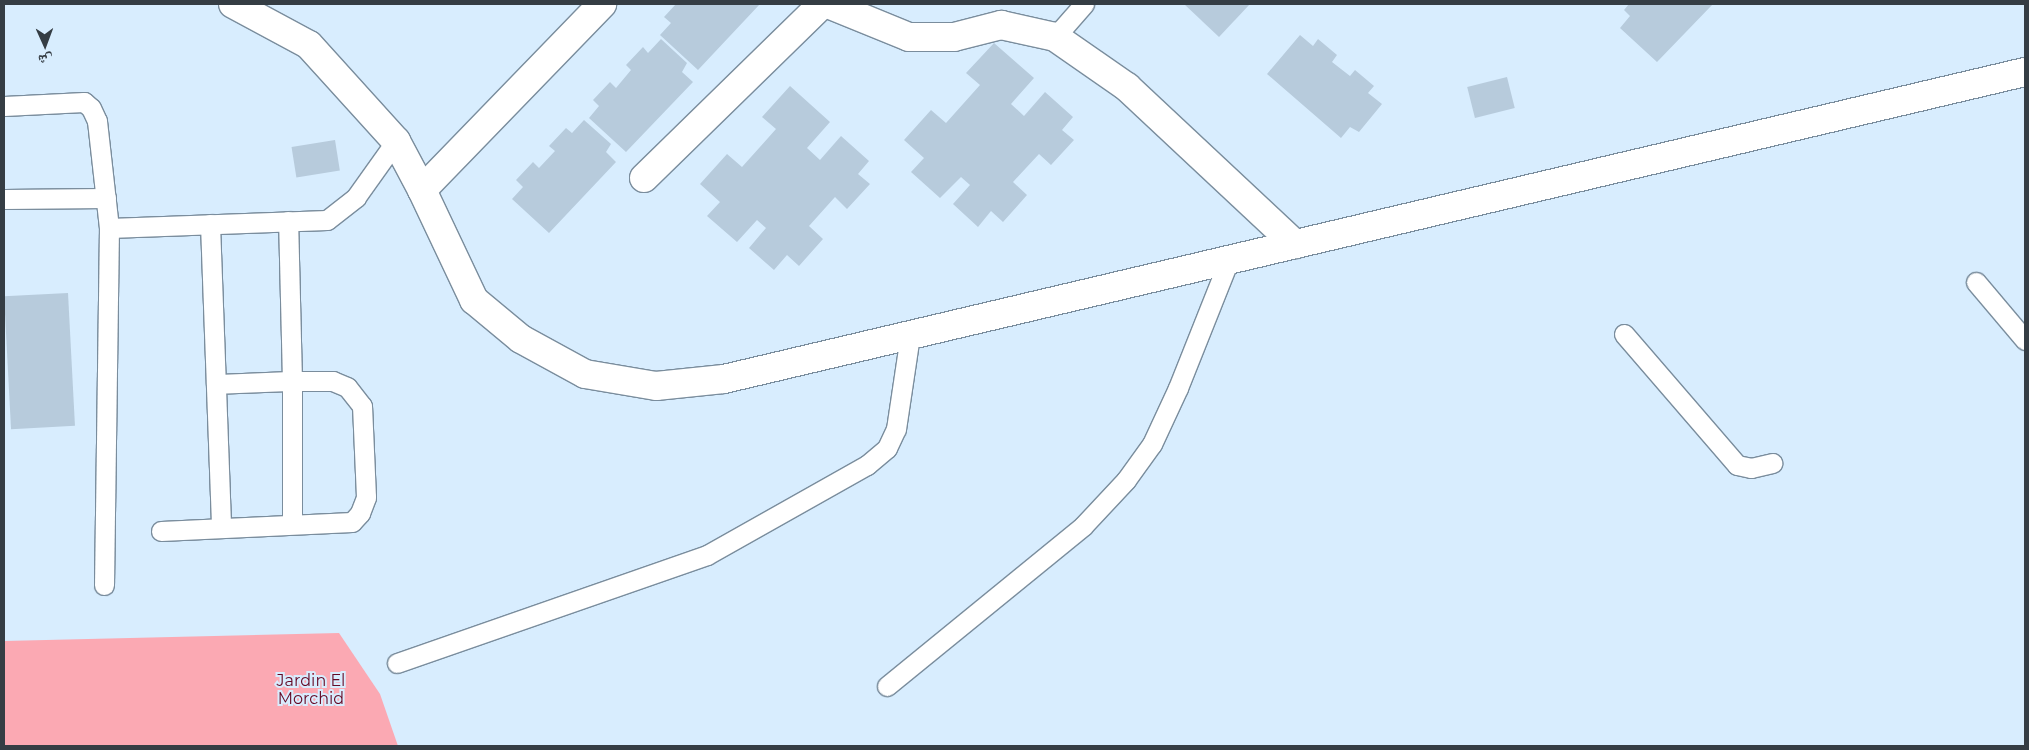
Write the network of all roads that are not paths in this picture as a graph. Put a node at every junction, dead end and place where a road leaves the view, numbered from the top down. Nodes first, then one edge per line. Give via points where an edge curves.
1 (233, 4) edge
2 (602, 4) edge
3 (822, 4) edge
4 (828, 4) edge
5 (1084, 4) edge
6 (1055, 37) junction
7 (2025, 72) edge
8 (4, 106) edge
9 (396, 141) junction
10 (644, 178) dead end
11 (422, 190) junction
12 (106, 198) junction
13 (4, 199) edge
14 (288, 221) junction
15 (210, 224) junction
16 (109, 228) junction
17 (1295, 244) junction
18 (1229, 260) junction
19 (1976, 282) dead end
20 (1624, 334) dead end
21 (910, 335) junction
22 (2025, 340) edge
23 (292, 381) junction
24 (216, 384) junction
25 (1772, 463) dead end
26 (292, 524) junction
27 (221, 527) junction
28 (161, 530) dead end
29 (104, 585) dead end
30 (396, 663) dead end
31 (887, 686) dead end

1 - 9 street via 309,45
2 - 11 street
3 - 10 street
4 - 6 street via 909,37 954,37 1001,25
5 - 6 lane
6 - 17 street via 1127,88
7 - 17 street
8 - 12 lane via 84,102 91,108 98,121
9 - 11 street
9 - 14 lane via 356,197 327,220
11 - 21 street via 474,300 521,339 585,374 656,386 724,379
12 - 13 lane
12 - 16 lane
14 - 15 lane
14 - 23 lane
15 - 16 lane
15 - 24 lane
16 - 29 lane
17 - 18 street
18 - 21 street
18 - 31 lane via 1152,444 1126,480 1083,526
19 - 22 lane
20 - 25 lane via 1737,465 1751,468
21 - 30 lane via 896,429 887,448 867,465 707,555
23 - 24 lane
23 - 26 lane
23 - 26 lane via 333,381 347,387 362,406 366,497 360,513 352,522
24 - 27 lane
26 - 27 lane
27 - 28 lane

